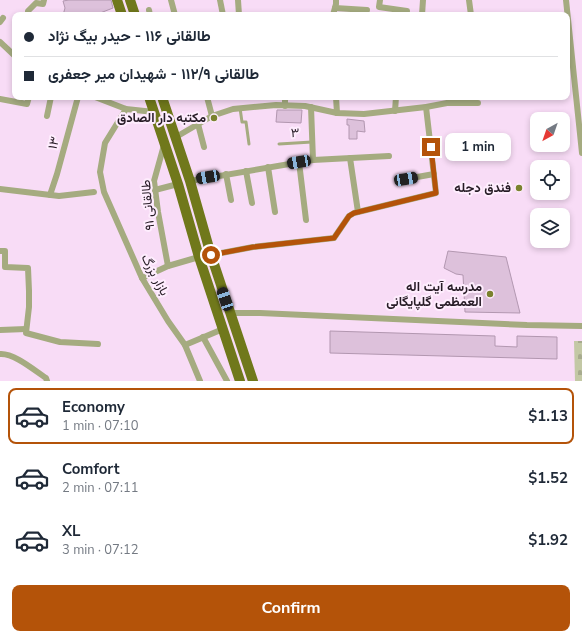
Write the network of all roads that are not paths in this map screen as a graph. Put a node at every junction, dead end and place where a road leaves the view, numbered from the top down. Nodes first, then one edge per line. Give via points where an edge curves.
1 (44, 0) edge
2 (118, 0) edge
3 (130, 0) edge
4 (172, 0) edge
5 (221, 0) edge
6 (238, 0) edge
7 (336, 0) edge
8 (423, 0) edge
9 (469, 0) edge
10 (566, 0) edge
11 (380, 3) edge
12 (335, 8) junction
13 (367, 10) dead end
14 (407, 10) dead end
15 (28, 12) edge
16 (121, 12) edge
17 (134, 12) edge
18 (174, 12) edge
19 (223, 12) edge
20 (239, 12) edge
21 (334, 12) edge
22 (422, 12) edge
23 (471, 12) edge
24 (568, 12) edge
25 (570, 30) edge
26 (0, 43) edge
27 (12, 53) edge
28 (0, 99) edge
29 (28, 100) edge
30 (50, 100) edge
31 (77, 100) edge
32 (103, 100) edge
33 (150, 100) edge
34 (163, 100) edge
35 (208, 100) edge
36 (285, 100) edge
37 (336, 100) edge
38 (396, 100) edge
39 (448, 100) edge
40 (478, 103) dead end
41 (580, 105) edge
42 (285, 106) junction
43 (311, 107) junction
44 (426, 107) junction
45 (240, 108) junction
46 (126, 109) junction
47 (395, 111) junction
48 (154, 112) junction
49 (337, 113) junction
50 (47, 116) dead end
51 (212, 116) junction
52 (198, 124) junction
53 (176, 137) junction
54 (312, 142) junction
55 (165, 143) junction
56 (249, 144) dead end
57 (279, 144) dead end
58 (204, 147) dead end
59 (582, 153) edge
60 (389, 156) dead end
61 (350, 158) junction
62 (313, 160) junction
63 (299, 162) junction
64 (268, 167) junction
65 (246, 171) junction
66 (226, 174) junction
67 (434, 174) junction
68 (406, 179) dead end
69 (190, 180) junction
70 (178, 184) junction
71 (0, 189) edge
72 (155, 190) junction
73 (94, 192) dead end
74 (50, 195) junction
75 (231, 200) dead end
76 (252, 203) dead end
77 (275, 212) dead end
78 (356, 212) junction
79 (306, 220) dead end
80 (0, 251) edge
81 (211, 255) junction
82 (199, 257) junction
83 (168, 266) junction
84 (142, 278) junction
85 (230, 313) junction
86 (582, 326) edge
87 (223, 329) junction
88 (0, 330) edge
89 (26, 331) junction
90 (203, 338) junction
91 (98, 344) dead end
92 (185, 345) junction
93 (0, 354) edge
94 (47, 381) edge
95 (200, 381) edge
96 (227, 381) edge
97 (240, 381) edge
98 (253, 381) edge

1 - 15 street via 42,4 36,3
2 - 16 main road
3 - 17 main road
4 - 18 street
5 - 19 street
6 - 20 street
7 - 12 street
8 - 22 street
9 - 23 street
10 - 24 street
11 - 14 street
12 - 13 street
12 - 21 street
25 - 41 street
26 - 27 street
28 - 29 street via 27,104
30 - 50 street
31 - 74 street, ۱۳
32 - 46 street
33 - 48 main road
34 - 53 main road
35 - 51 street
36 - 42 street
37 - 49 street
38 - 47 street
39 - 40 street
39 - 44 street
41 - 59 street
42 - 43 street
42 - 45 street
43 - 49 street
43 - 54 street
44 - 47 street
44 - 67 street
45 - 51 street
45 - 56 lane via 242,122 246,122
46 - 48 street
46 - 84 street, بازار بزرگ via 104,143 100,172 104,192
47 - 49 street
48 - 55 main road
51 - 52 street
52 - 53 street
52 - 58 street
53 - 69 main road
54 - 57 lane, ۳
54 - 62 street
55 - 70 main road
55 - 72 street, طالقانی ۹۱ via 154,181
60 - 61 street
61 - 62 street
61 - 78 street
62 - 63 street
63 - 64 street
63 - 79 street
64 - 65 street
64 - 77 street
65 - 66 street
65 - 76 street
66 - 69 street
66 - 75 street
67 - 68 street
67 - 78 street via 436,193
69 - 81 main road
70 - 72 street
70 - 82 main road
71 - 74 street
72 - 83 street, طالقانی ۹۱
73 - 74 street
78 - 81 street via 349,216 334,238 253,247
80 - 89 street via 5,251 5,267 28,268 29,307
81 - 85 main road
82 - 83 street
82 - 87 main road
83 - 84 street
84 - 92 street, بازار بزرگ
85 - 86 street
85 - 98 main road
87 - 90 street
87 - 97 main road
88 - 89 street
89 - 91 street via 60,342
90 - 92 street
90 - 96 street
92 - 95 street, بازار بزرگ
93 - 94 street via 24,363

